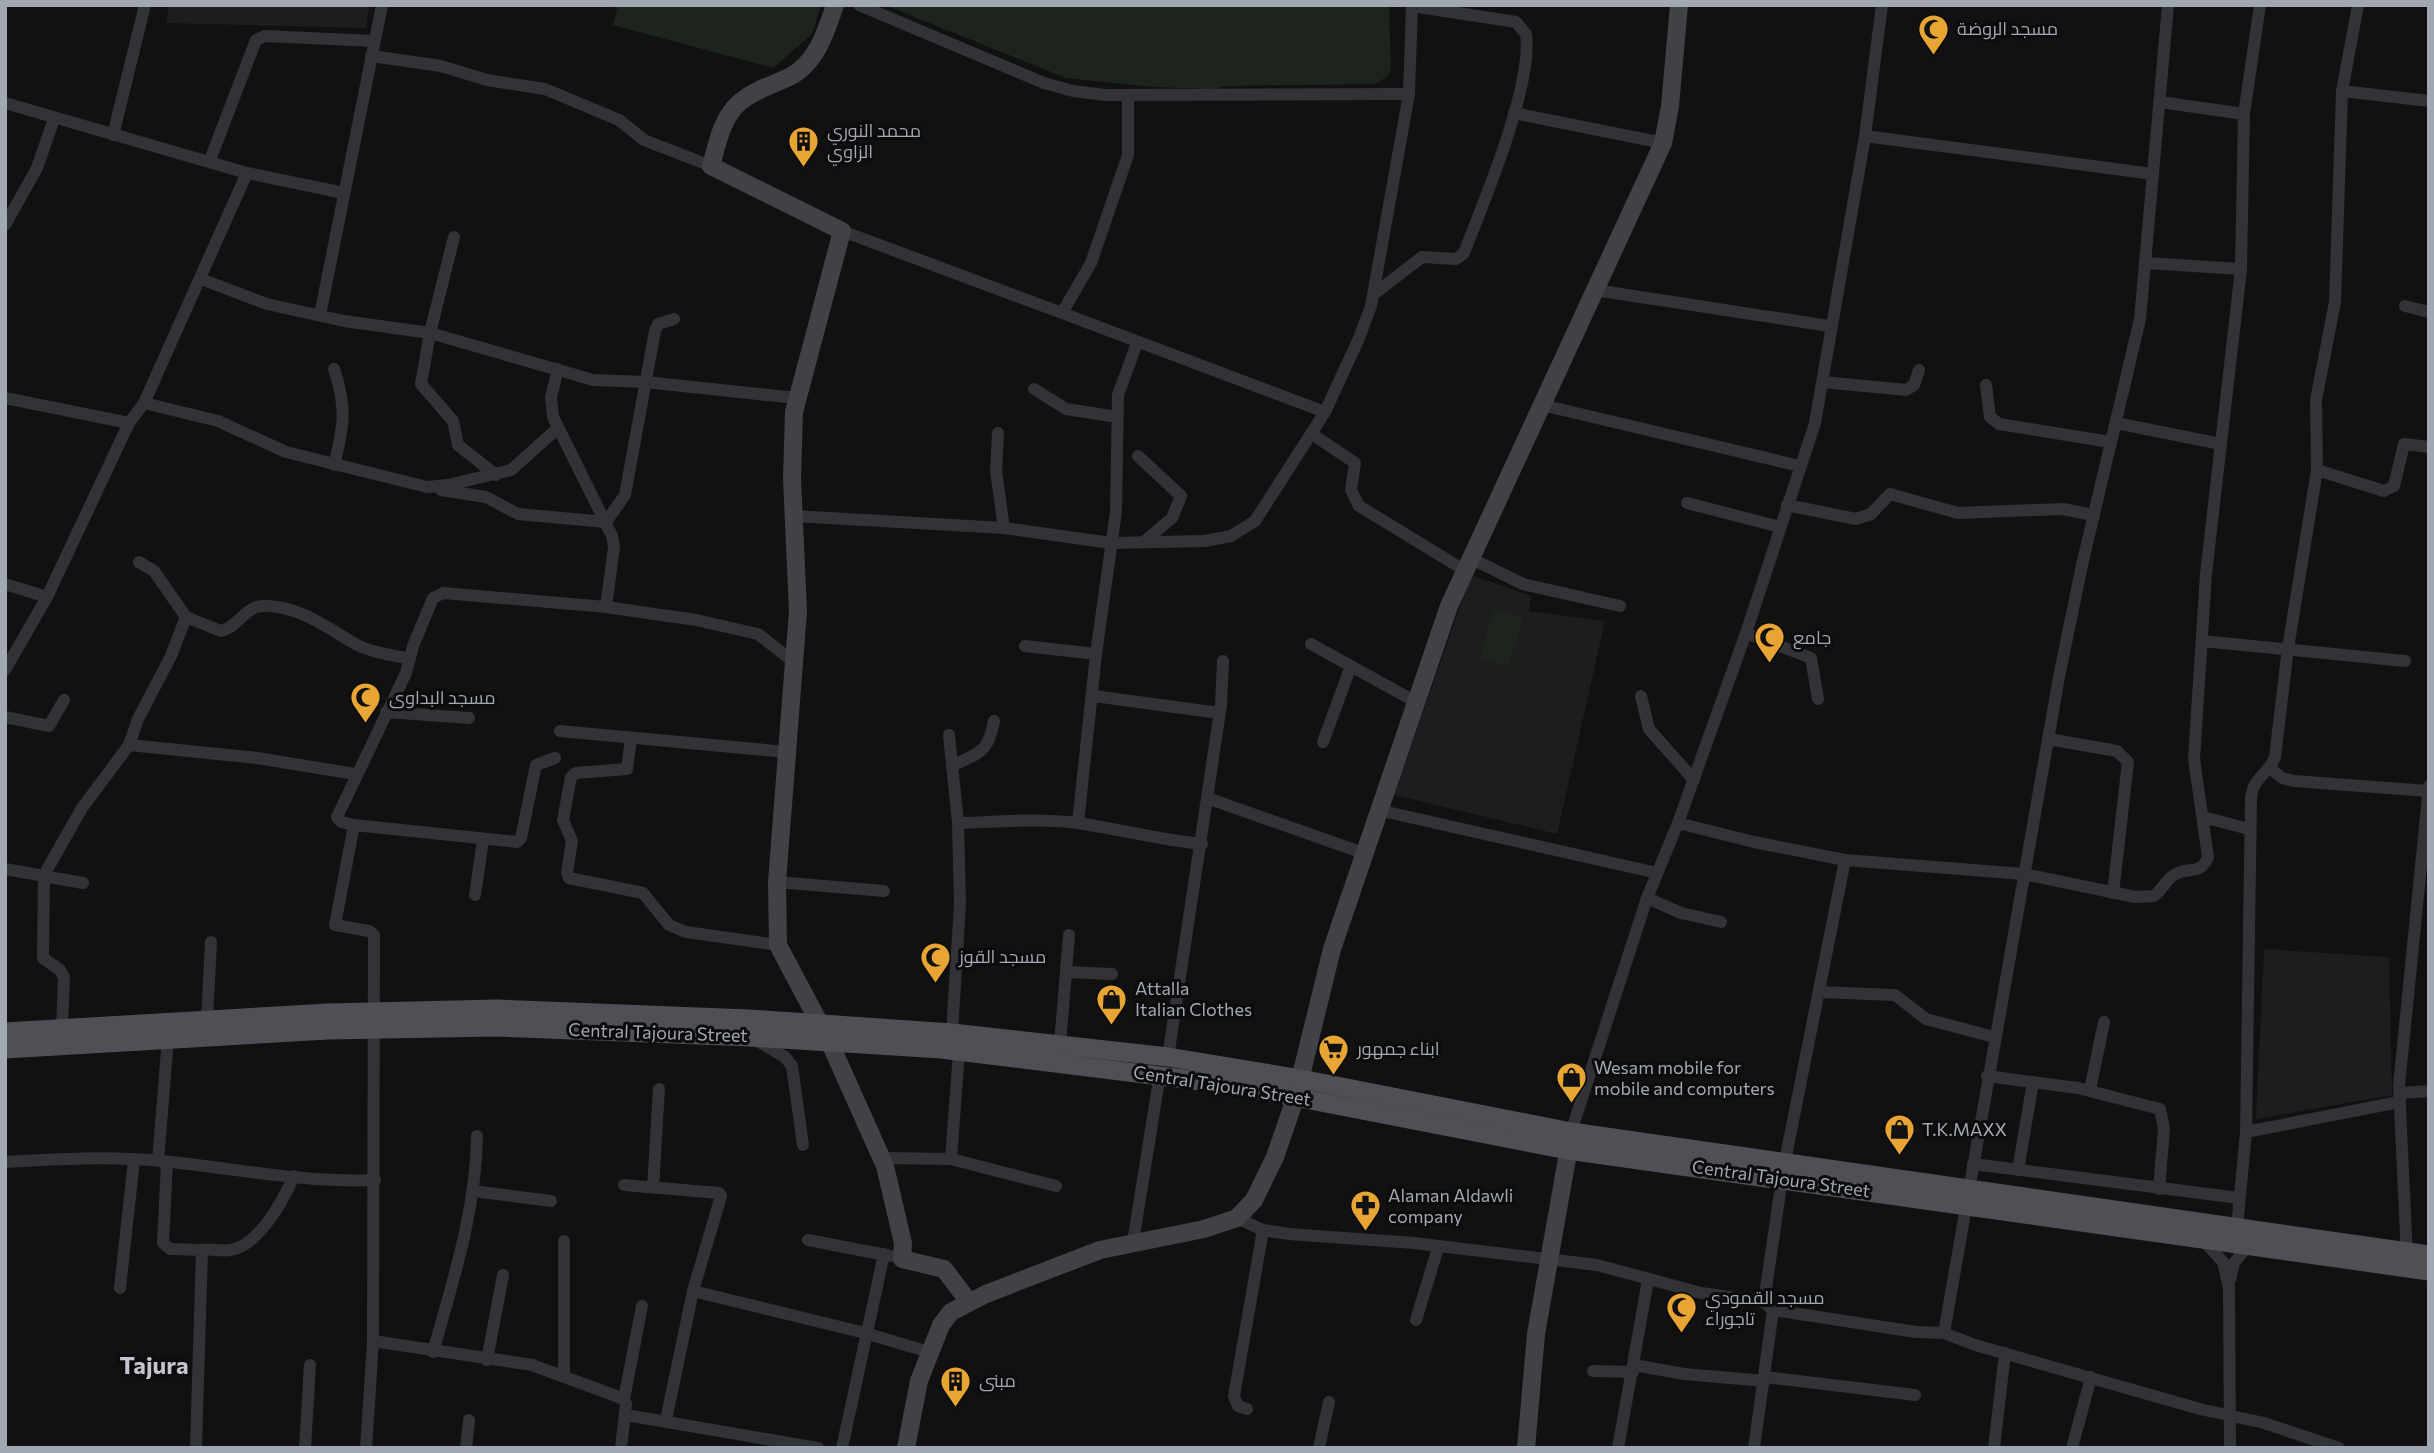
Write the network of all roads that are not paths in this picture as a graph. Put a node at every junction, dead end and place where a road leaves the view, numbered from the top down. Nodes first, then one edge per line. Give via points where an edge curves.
1 (145, 5) edge
2 (382, 5) edge
3 (835, 5) edge
4 (859, 5) edge
5 (1412, 5) edge
6 (1679, 5) edge
7 (1882, 5) edge
8 (2168, 5) edge
9 (2260, 5) edge
10 (2358, 5) edge
11 (374, 41) junction
12 (371, 56) junction
13 (2342, 91) junction
14 (1409, 94) junction
15 (1128, 95) junction
16 (2429, 101) edge
17 (2160, 102) junction
18 (5, 103) edge
19 (1514, 113) junction
20 (2244, 114) junction
21 (54, 119) junction
22 (113, 135) junction
23 (1865, 136) junction
24 (1663, 143) junction
25 (210, 160) junction
26 (711, 166) junction
27 (247, 173) junction
28 (2153, 174) junction
29 (344, 193) junction
30 (5, 225) edge
31 (842, 231) junction
32 (454, 237) dead end
33 (2145, 263) junction
34 (2241, 269) junction
35 (201, 279) junction
36 (1595, 290) junction
37 (1374, 293) junction
38 (2405, 306) dead end
39 (2429, 312) edge
40 (1062, 313) junction
41 (320, 315) junction
42 (674, 318) dead end
43 (1829, 326) junction
44 (430, 333) junction
45 (1137, 343) junction
46 (334, 369) dead end
47 (558, 369) junction
48 (1919, 370) dead end
49 (645, 382) junction
50 (1823, 382) junction
51 (1986, 385) dead end
52 (1034, 389) dead end
53 (5, 398) edge
54 (796, 398) junction
55 (144, 403) junction
56 (1542, 405) junction
57 (1325, 412) junction
58 (1117, 417) junction
59 (130, 423) junction
60 (2116, 423) junction
61 (558, 428) junction
62 (998, 433) dead end
63 (1312, 434) junction
64 (2111, 442) junction
65 (2221, 443) junction
66 (2429, 447) edge
67 (1138, 456) dead end
68 (334, 465) junction
69 (1800, 466) junction
70 (2318, 470) junction
71 (496, 475) junction
72 (427, 487) junction
73 (1687, 503) dead end
74 (1787, 505) junction
75 (2093, 515) junction
76 (794, 516) junction
77 (606, 522) junction
78 (1780, 527) junction
79 (1004, 528) junction
80 (1146, 540) junction
81 (1111, 543) junction
82 (139, 562) dead end
83 (1467, 564) junction
84 (5, 584) edge
85 (47, 597) junction
86 (1620, 606) dead end
87 (606, 607) junction
88 (186, 617) junction
89 (1746, 633) junction
90 (2202, 640) junction
91 (1311, 644) dead end
92 (1024, 646) dead end
93 (2288, 648) junction
94 (1096, 654) junction
95 (410, 659) junction
96 (1223, 661) dead end
97 (2405, 662) dead end
98 (795, 663) junction
99 (1351, 666) junction
100 (5, 670) edge
101 (1094, 696) junction
102 (1642, 696) dead end
103 (1818, 699) dead end
104 (64, 700) dead end
105 (1416, 702) junction
106 (386, 712) junction
107 (1219, 713) junction
108 (5, 717) edge
109 (469, 718) dead end
110 (994, 721) dead end
111 (560, 731) dead end
112 (949, 736) dead end
113 (631, 738) junction
114 (2048, 739) junction
115 (1323, 742) dead end
116 (129, 745) junction
117 (787, 752) junction
118 (555, 758) dead end
119 (952, 766) junction
120 (2270, 768) junction
121 (355, 774) junction
122 (1694, 780) junction
123 (2429, 788) edge
124 (1207, 798) junction
125 (1378, 810) junction
126 (2203, 817) junction
127 (1678, 822) junction
128 (958, 823) junction
129 (1078, 823) junction
130 (354, 825) junction
131 (2249, 829) junction
132 (484, 840) junction
133 (1202, 844) junction
134 (1363, 853) junction
135 (1845, 860) junction
136 (5, 869) edge
137 (1657, 873) junction
138 (2024, 874) junction
139 (44, 875) junction
140 (777, 882) junction
141 (83, 883) dead end
142 (884, 891) dead end
143 (2113, 892) junction
144 (475, 895) dead end
145 (1647, 898) junction
146 (1721, 922) dead end
147 (1069, 935) dead end
148 (211, 942) dead end
149 (778, 945) junction
150 (1066, 971) junction
151 (1112, 974) dead end
152 (1819, 992) junction
153 (207, 1019) junction
154 (374, 1020) junction
155 (2104, 1022) dead end
156 (820, 1024) junction
157 (62, 1028) junction
158 (5, 1032) edge
159 (750, 1037) junction
160 (1994, 1037) junction
161 (168, 1038) junction
162 (830, 1043) junction
163 (955, 1043) junction
164 (1059, 1044) junction
165 (5, 1049) edge
166 (1164, 1066) junction
167 (1987, 1076) junction
168 (2033, 1082) junction
169 (1298, 1088) junction
170 (659, 1089) dead end
171 (2090, 1090) junction
172 (2429, 1091) edge
173 (2400, 1097) junction
174 (2246, 1132) junction
175 (477, 1136) dead end
176 (1570, 1141) junction
177 (803, 1145) dead end
178 (882, 1158) junction
179 (951, 1159) junction
180 (134, 1160) junction
181 (162, 1161) junction
182 (5, 1162) edge
183 (1973, 1164) junction
184 (1783, 1170) junction
185 (2018, 1170) junction
186 (294, 1176) junction
187 (375, 1180) junction
188 (624, 1185) dead end
189 (653, 1186) junction
190 (1056, 1186) dead end
191 (2160, 1189) junction
192 (473, 1191) junction
193 (1967, 1195) junction
194 (2239, 1198) junction
195 (551, 1201) dead end
196 (1237, 1218) junction
197 (2237, 1227) junction
198 (1263, 1230) junction
199 (2202, 1239) junction
200 (808, 1240) dead end
201 (564, 1241) dead end
202 (1133, 1242) junction
203 (2248, 1246) junction
204 (1438, 1248) junction
205 (201, 1250) junction
206 (884, 1254) junction
207 (2429, 1255) edge
208 (1549, 1258) junction
209 (902, 1259) junction
210 (2407, 1260) junction
211 (2429, 1271) edge
212 (503, 1275) dead end
213 (1648, 1279) junction
214 (2229, 1287) junction
215 (120, 1288) dead end
216 (693, 1291) junction
217 (969, 1302) junction
218 (642, 1306) dead end
219 (1769, 1306) junction
220 (1416, 1320) dead end
221 (865, 1333) junction
222 (1944, 1333) junction
223 (373, 1341) junction
224 (433, 1352) junction
225 (929, 1352) junction
226 (2005, 1353) junction
227 (487, 1360) junction
228 (310, 1365) dead end
229 (1634, 1368) junction
230 (1593, 1371) dead end
231 (564, 1376) junction
232 (2091, 1377) junction
233 (1765, 1379) junction
234 (1915, 1395) dead end
235 (624, 1399) junction
236 (1329, 1402) dead end
237 (1247, 1409) dead end
238 (626, 1415) junction
239 (2228, 1415) junction
240 (469, 1420) dead end
241 (666, 1420) junction
242 (778, 1444) edge
243 (196, 1448) edge
244 (305, 1448) edge
245 (366, 1448) edge
246 (466, 1448) edge
247 (621, 1448) edge
248 (818, 1448) edge
249 (842, 1448) edge
250 (906, 1448) edge
251 (1319, 1448) edge
252 (1526, 1448) edge
253 (1618, 1448) edge
254 (1754, 1448) edge
255 (1994, 1448) edge
256 (2072, 1448) edge
257 (2231, 1448) edge
258 (2339, 1448) edge

1 - 22 street
2 - 11 street
3 - 26 street via 819,48 792,76 769,85 733,110 720,132
4 - 15 street via 1044,83 1073,91
5 - 14 street
5 - 19 street via 1521,25 1527,40
6 - 24 street
7 - 23 street
8 - 17 street
9 - 20 street
10 - 13 street
11 - 12 street
11 - 25 street via 265,36 256,40
12 - 26 street via 545,89 619,120 644,140
12 - 29 street
13 - 16 street
13 - 70 street via 2335,302 2316,400
14 - 15 street
14 - 37 street
15 - 40 street via 1128,155 1091,264
17 - 20 street
17 - 28 street
18 - 21 street
19 - 24 street
19 - 37 street via 1462,256 1422,257
20 - 34 street
21 - 22 street
21 - 30 street via 37,168
22 - 25 street
23 - 28 street
23 - 43 street
24 - 36 street
25 - 27 street
26 - 31 street
27 - 29 street
27 - 35 street
28 - 33 street
29 - 41 street
31 - 40 street
31 - 54 street
32 - 44 street
33 - 34 street
33 - 60 street via 2140,319
34 - 65 street
35 - 41 street via 267,304
35 - 55 street
36 - 43 street
36 - 56 street
37 - 57 street
38 - 39 street
40 - 45 street
41 - 44 street
42 - 49 street via 658,324
43 - 50 street
44 - 47 street
44 - 71 street via 421,384 453,421 458,445
45 - 57 street
45 - 58 street via 1118,395
46 - 68 street via 344,397 344,429
47 - 49 street via 606,382
47 - 61 street via 551,406
48 - 50 street via 1914,385 1906,390
49 - 54 street
49 - 77 street via 625,495
50 - 69 street
51 - 64 street via 1990,417 1999,424
52 - 58 street via 1066,409
53 - 59 street
54 - 76 street
55 - 59 street
55 - 68 street via 218,421 286,452
56 - 69 street
56 - 83 street
57 - 63 street
58 - 81 street via 1116,512
59 - 85 street
60 - 64 street
60 - 65 street
61 - 71 street via 510,470
61 - 77 street
62 - 79 street via 996,471
63 - 80 street via 1255,521 1243,531 1205,541
63 - 83 street via 1355,463 1351,490 1359,506
64 - 75 street
65 - 90 street
66 - 70 street via 2404,444 2394,486 2384,491
67 - 80 street via 1181,496 1172,518
68 - 72 street
69 - 74 street
70 - 93 street
71 - 72 street
72 - 77 street via 486,496 519,514
73 - 78 street
74 - 75 street via 1856,519 1871,514 1890,494 1958,513 2063,509
74 - 78 street
75 - 114 street
76 - 79 street
76 - 98 street
77 - 87 street via 614,547
78 - 89 street
79 - 81 street
80 - 81 street
81 - 94 street
82 - 88 street via 154,571
83 - 86 street via 1523,584
83 - 105 street
84 - 85 street
85 - 100 street
87 - 95 street via 438,593
87 - 98 street via 696,620 758,635
88 - 95 street via 221,631 255,607 268,606 315,618 367,649
88 - 116 street
89 - 103 street via 1811,659
89 - 122 street
90 - 93 street
90 - 126 street via 2194,759
91 - 99 street
92 - 94 street
93 - 97 street
93 - 120 street
94 - 101 street
95 - 106 street
96 - 107 street
98 - 117 street
99 - 105 street
99 - 115 street
101 - 107 street
101 - 129 street
102 - 122 street via 1649,729
104 - 108 street via 49,726
105 - 125 street
106 - 109 street
106 - 121 street
107 - 124 street
110 - 119 street via 990,740 979,755
111 - 113 street
112 - 119 street
113 - 117 street
113 - 149 street via 627,769 570,777 563,820 572,841 569,878 643,893 669,925 686,932
114 - 138 street
114 - 143 street via 2117,751 2128,762
116 - 121 street
116 - 139 street via 82,808
117 - 140 street
118 - 132 street via 536,765 520,841
119 - 128 street
120 - 123 street via 2294,781
120 - 131 street via 2252,787
121 - 130 street via 337,817
122 - 127 street
123 - 173 street
124 - 133 street
124 - 134 street
125 - 134 street
125 - 137 street
126 - 131 street
126 - 143 street via 2208,857 2202,867 2175,874 2154,896
127 - 135 street
127 - 137 street
128 - 129 street via 1015,818
128 - 163 street
129 - 133 street via 1162,841
130 - 132 street
130 - 154 street via 335,925 374,935
131 - 174 street
132 - 144 street
133 - 166 street
134 - 169 street via 1323,982
135 - 138 street
135 - 152 street
136 - 139 street
137 - 145 street
138 - 143 street
138 - 160 street
139 - 141 street
139 - 157 street via 43,958 64,977
140 - 142 street
140 - 149 street
145 - 146 street via 1681,913
145 - 176 street
147 - 150 street
148 - 153 street
149 - 156 street
150 - 151 street
150 - 164 street
152 - 160 street via 1895,995 1926,1019
152 - 184 street
153 - 154 main road
153 - 157 main road
154 - 156 main road via 497,1009
154 - 159 main road, Central Tajoura Street
154 - 161 main road, Central Tajoura Street
154 - 187 street
155 - 171 street
156 - 162 street
156 - 163 main road
157 - 158 main road
159 - 162 main road, Central Tajoura Street
159 - 177 street via 792,1066
160 - 167 street
161 - 165 main road, Central Tajoura Street
161 - 181 street
162 - 163 main road, Central Tajoura Street
162 - 178 street
163 - 164 main road
163 - 166 main road, Central Tajoura Street
163 - 179 street
164 - 166 main road
166 - 169 main road, Central Tajoura Street
166 - 202 street
167 - 168 street
167 - 183 street
168 - 171 street
168 - 185 street
169 - 176 main road, Central Tajoura Street
169 - 196 street via 1268,1173 1254,1200
170 - 189 street
171 - 191 street via 2160,1109 2165,1129
172 - 173 street
173 - 174 street
173 - 210 street
174 - 194 street
175 - 192 street
176 - 184 main road, Central Tajoura Street
176 - 208 street
178 - 179 street
178 - 209 street via 892,1186
179 - 190 street
180 - 181 street
180 - 182 street
180 - 215 street
181 - 186 street
181 - 205 street via 163,1243 170,1248
183 - 185 street
183 - 193 street
184 - 193 main road, Central Tajoura Street
184 - 219 street
185 - 191 street
186 - 187 street
186 - 205 street via 282,1204 242,1246
187 - 223 street
188 - 189 street
189 - 216 street via 720,1194
191 - 194 street
192 - 195 street
192 - 224 street via 460,1258
193 - 197 main road
193 - 199 main road, Central Tajoura Street
193 - 222 street
194 - 197 street
196 - 198 street
196 - 202 street
197 - 210 main road
198 - 204 street
198 - 237 street via 1234,1396 1238,1406
199 - 203 main road, Central Tajoura Street
199 - 214 street via 2223,1262
200 - 206 street
201 - 231 street
202 - 217 street via 1100,1250
203 - 210 main road, Central Tajoura Street
203 - 214 street via 2234,1263
204 - 208 street
204 - 220 street
205 - 243 street
206 - 209 street
206 - 221 street
207 - 210 main road
208 - 213 street
208 - 252 street via 1536,1334
209 - 217 street via 944,1269
210 - 211 main road, Central Tajoura Street
212 - 227 street
213 - 219 street
213 - 229 street
214 - 239 street
216 - 221 street
216 - 241 street
217 - 225 street via 951,1312
218 - 235 street
219 - 222 street
219 - 233 street
221 - 225 street
221 - 249 street
222 - 226 street
223 - 224 street
223 - 245 street
224 - 227 street
225 - 250 street
226 - 232 street
226 - 255 street
227 - 231 street via 532,1365
228 - 244 street
229 - 230 street
229 - 233 street
229 - 253 street
231 - 235 street
232 - 239 street
232 - 256 street
233 - 234 street
233 - 254 street
235 - 238 street
236 - 251 street
238 - 241 street
238 - 247 street
239 - 257 street
239 - 258 street
240 - 246 street
241 - 242 street
242 - 248 street

